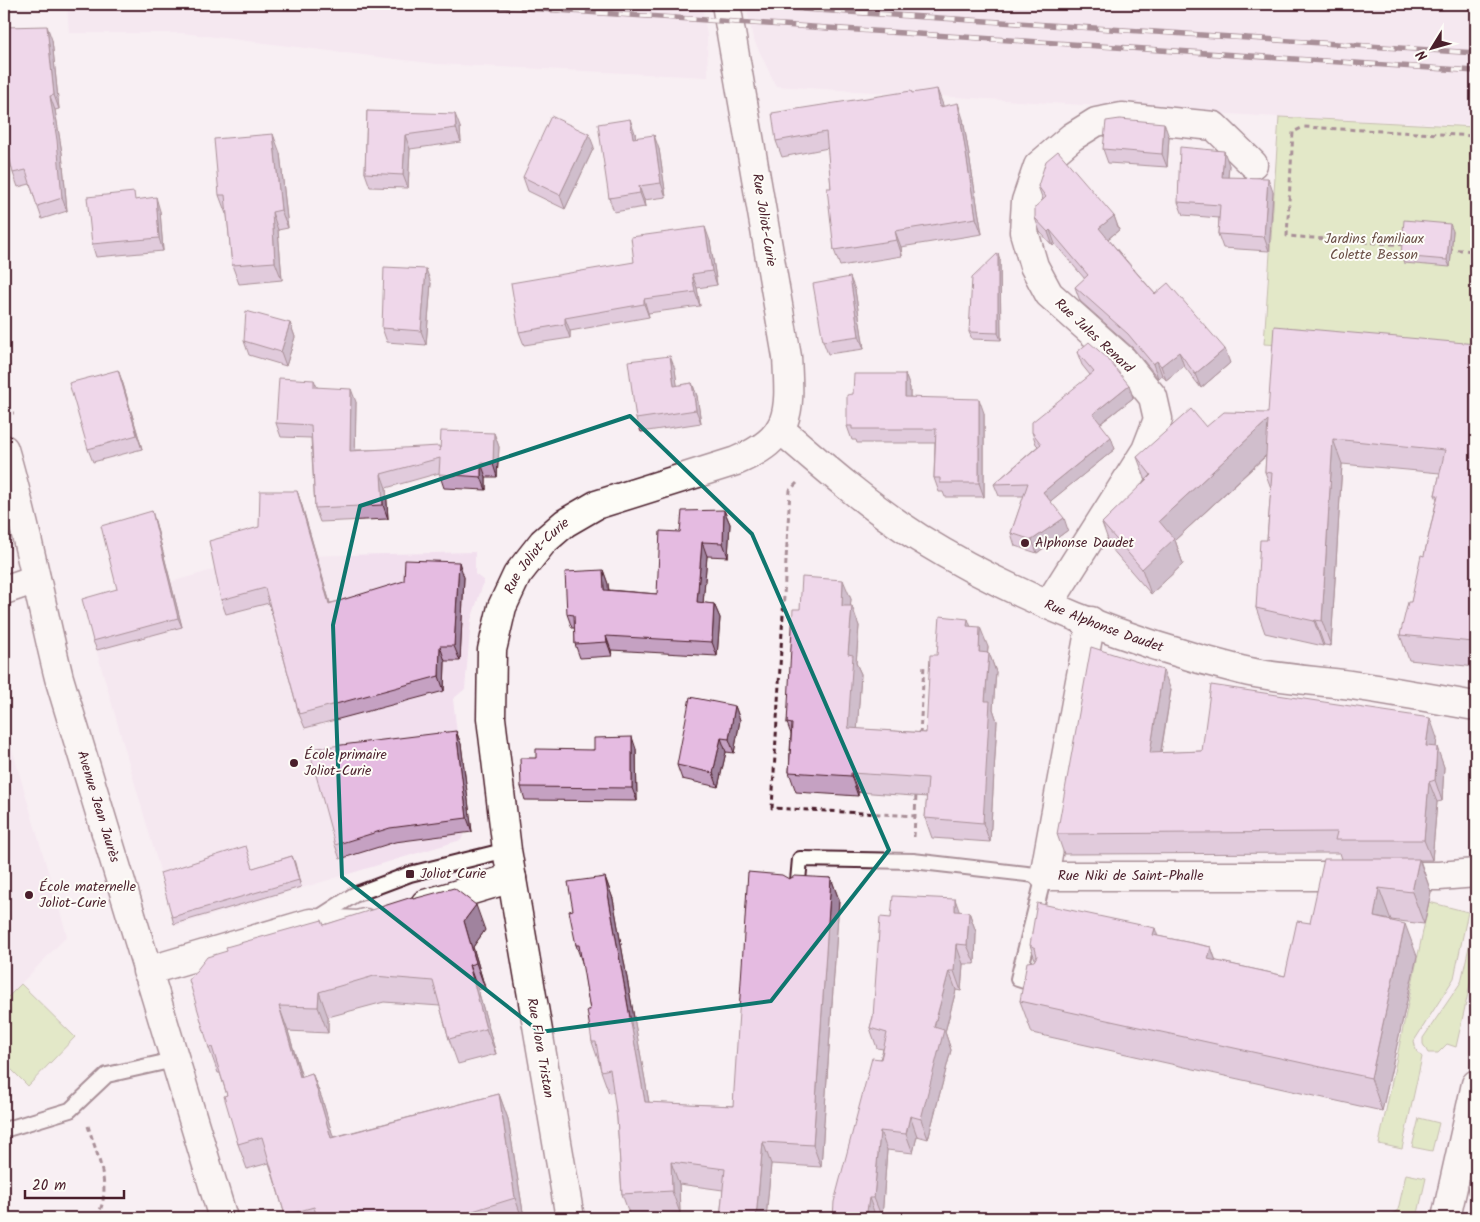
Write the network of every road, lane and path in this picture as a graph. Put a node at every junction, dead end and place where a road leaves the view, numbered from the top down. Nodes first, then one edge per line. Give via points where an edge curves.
1 (726, 4) edge
2 (1476, 136) edge
3 (1253, 164) dead end
4 (1407, 245) edge
5 (1446, 248) edge
6 (1476, 251) edge
7 (14, 412) dead end
8 (4, 413) edge
9 (780, 429) junction
10 (4, 449) edge
11 (819, 463) junction
12 (796, 484) junction
13 (803, 491) dead end
14 (36, 579) junction
15 (4, 590) edge
16 (1048, 605) junction
17 (1092, 621) junction
18 (924, 666) dead end
19 (1476, 706) edge
20 (919, 741) edge
21 (916, 788) edge
22 (915, 816) junction
23 (507, 850) junction
24 (913, 861) junction
25 (1476, 873) edge
26 (1044, 876) junction
27 (512, 878) junction
28 (797, 892) edge
29 (310, 922) junction
30 (147, 971) junction
31 (1040, 986) edge
32 (174, 1060) junction
33 (1476, 1084) edge
34 (80, 1101) junction
35 (4, 1130) edge
36 (96, 1218) edge
37 (223, 1218) edge
38 (570, 1218) edge
39 (1446, 1218) edge

1 - 9 street, Rue Joliot-Curie via 786,357 790,402
2 - 4 path via 1304,126 1293,132 1287,236
3 - 16 street, Rue Jules Renard via 1214,126 1122,117 1096,122 1072,137 1038,166 1026,201 1024,232 1034,266 1049,294 1129,367 1153,397 1158,419 1146,450
5 - 6 path
7 - 8 path
9 - 11 street, Rue Alphonse Daudet
9 - 23 street, Rue Joliot-Curie via 756,453 596,505 565,523 526,560 502,607 492,650 491,718
10 - 14 street, Avenue Jean Jaurès
11 - 12 path
11 - 16 street, Rue Alphonse Daudet via 918,537 962,564
12 - 13 path
12 - 22 path via 790,490 772,808
14 - 15 street
14 - 30 street, Avenue Jean Jaurès via 59,678
16 - 17 street, Rue Alphonse Daudet
17 - 19 street, Rue Alphonse Daudet via 1166,649 1243,670
17 - 26 street, Rue Niki de Saint-Phalle
18 - 20 path
21 - 22 path
22 - 24 path
23 - 27 street, Rue Joliot-Curie
23 - 29 lane via 410,874 354,895
24 - 26 lane
24 - 28 lane via 800,859
25 - 26 street, Rue Niki de Saint-Phalle via 1438,876
26 - 31 lane via 1018,979
27 - 29 street via 358,925
27 - 38 street, Rue Flora Tristan
29 - 30 street
30 - 32 street, Avenue Jean Jaurès
32 - 34 lane via 107,1075
32 - 37 street, Avenue Jean Jaurès
33 - 39 street
34 - 35 lane via 70,1110
34 - 36 path via 105,1182 102,1209

